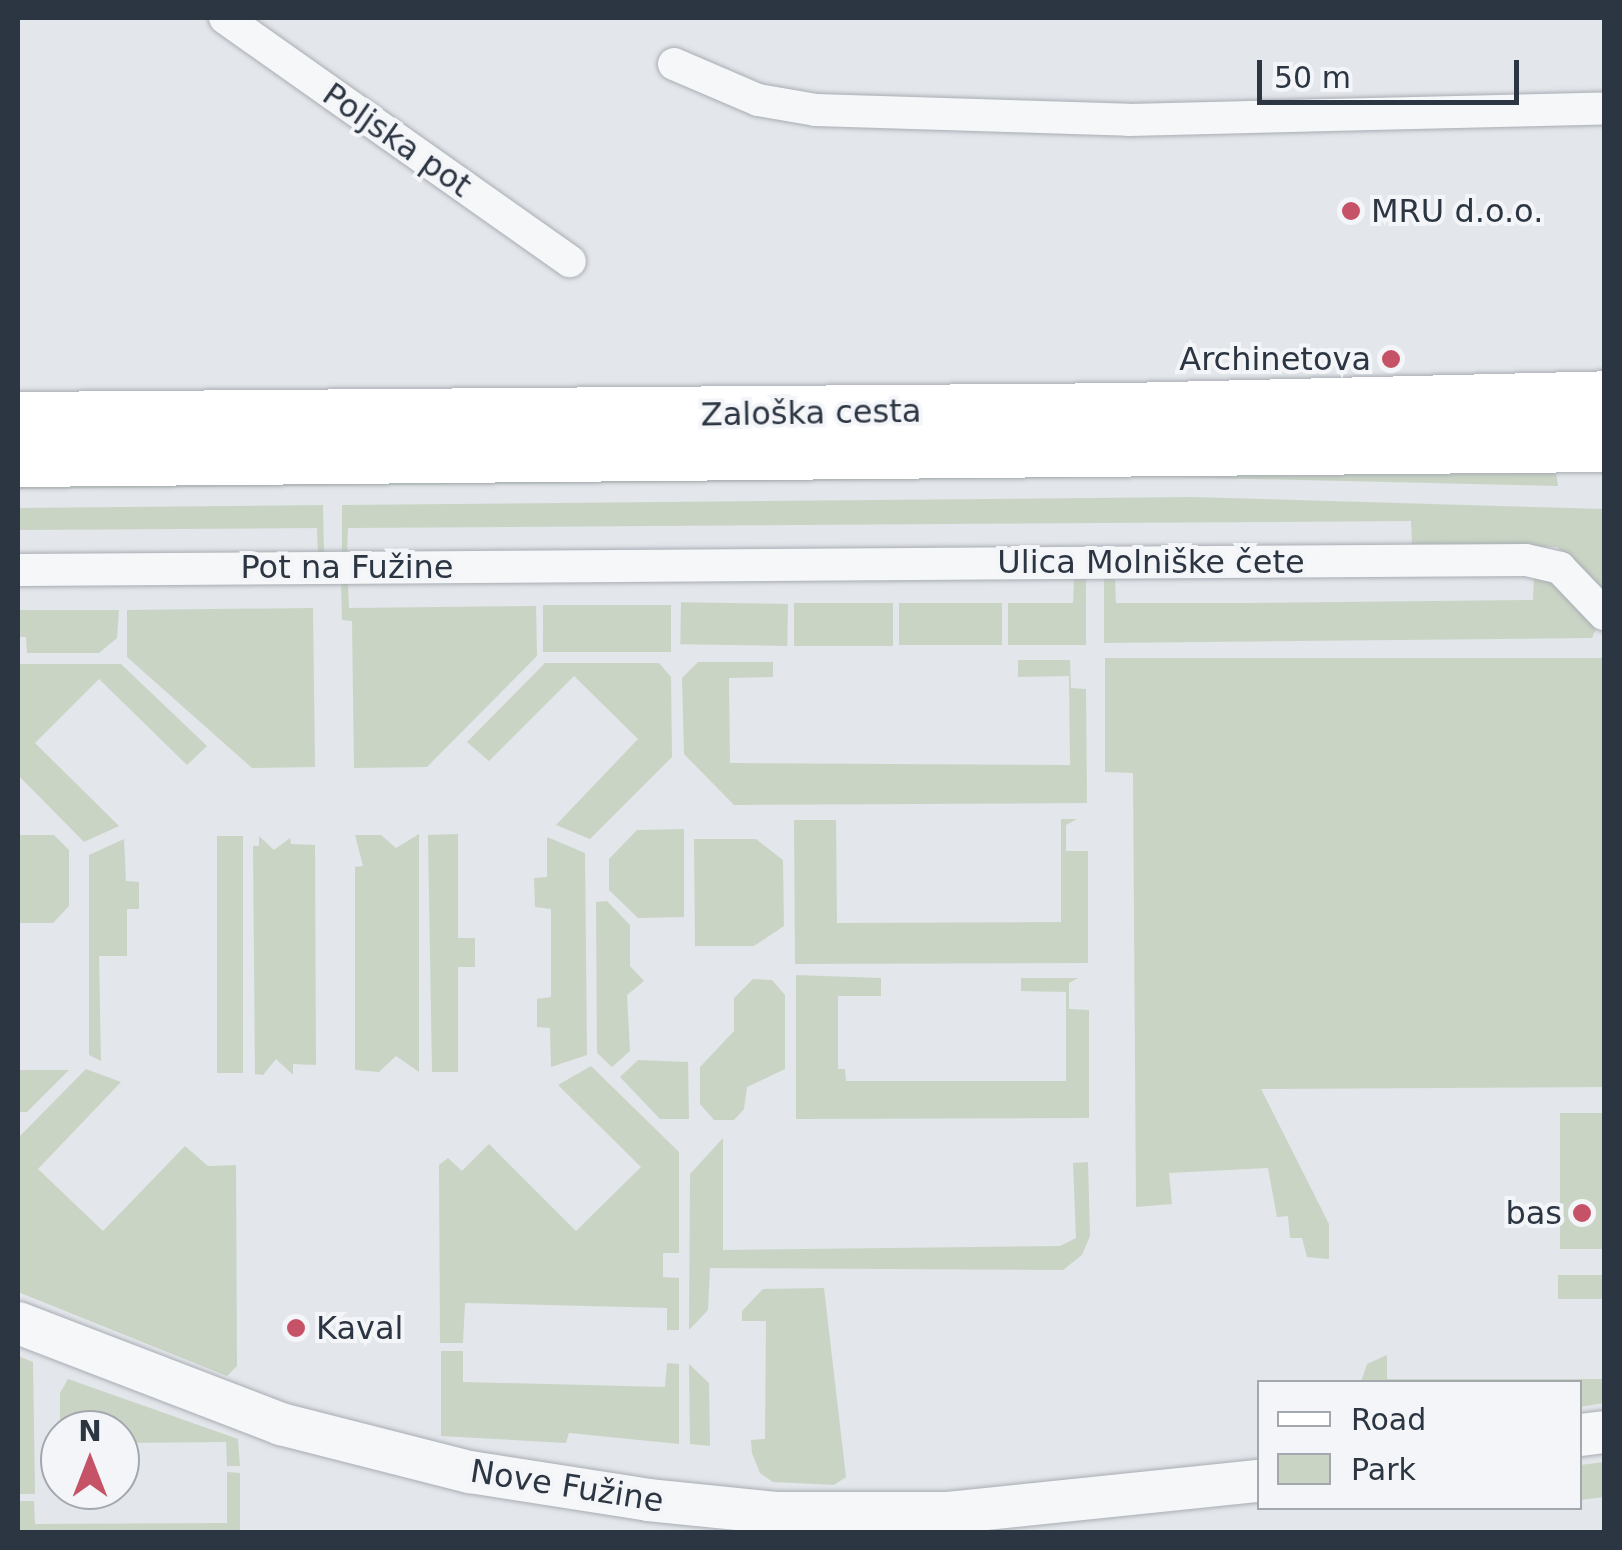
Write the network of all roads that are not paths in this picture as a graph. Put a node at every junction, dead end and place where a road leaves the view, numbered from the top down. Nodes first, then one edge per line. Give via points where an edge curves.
1 (225, 18) edge
2 (674, 64) dead end
3 (1604, 108) edge
4 (570, 261) dead end
5 (1604, 396) edge
6 (18, 418) edge
7 (1604, 446) edge
8 (18, 461) edge
9 (676, 566) joint
10 (18, 570) edge
11 (1604, 614) edge
12 (18, 1323) edge
13 (1257, 1481) edge
14 (725, 1520) edge

1 - 4 street, Poljska pot
2 - 3 street via 758,100 816,110 1129,120
5 - 6 main road, Zaloška cesta via 1128,409
7 - 8 main road, Zaloška cesta
9 - 10 street, Pot na Fužine
9 - 11 street, Ulica Molniške čete via 1526,560 1560,568
12 - 14 street, Nove Fužine via 237,1410 384,1452
13 - 14 street, Nove Fužine via 964,1512

